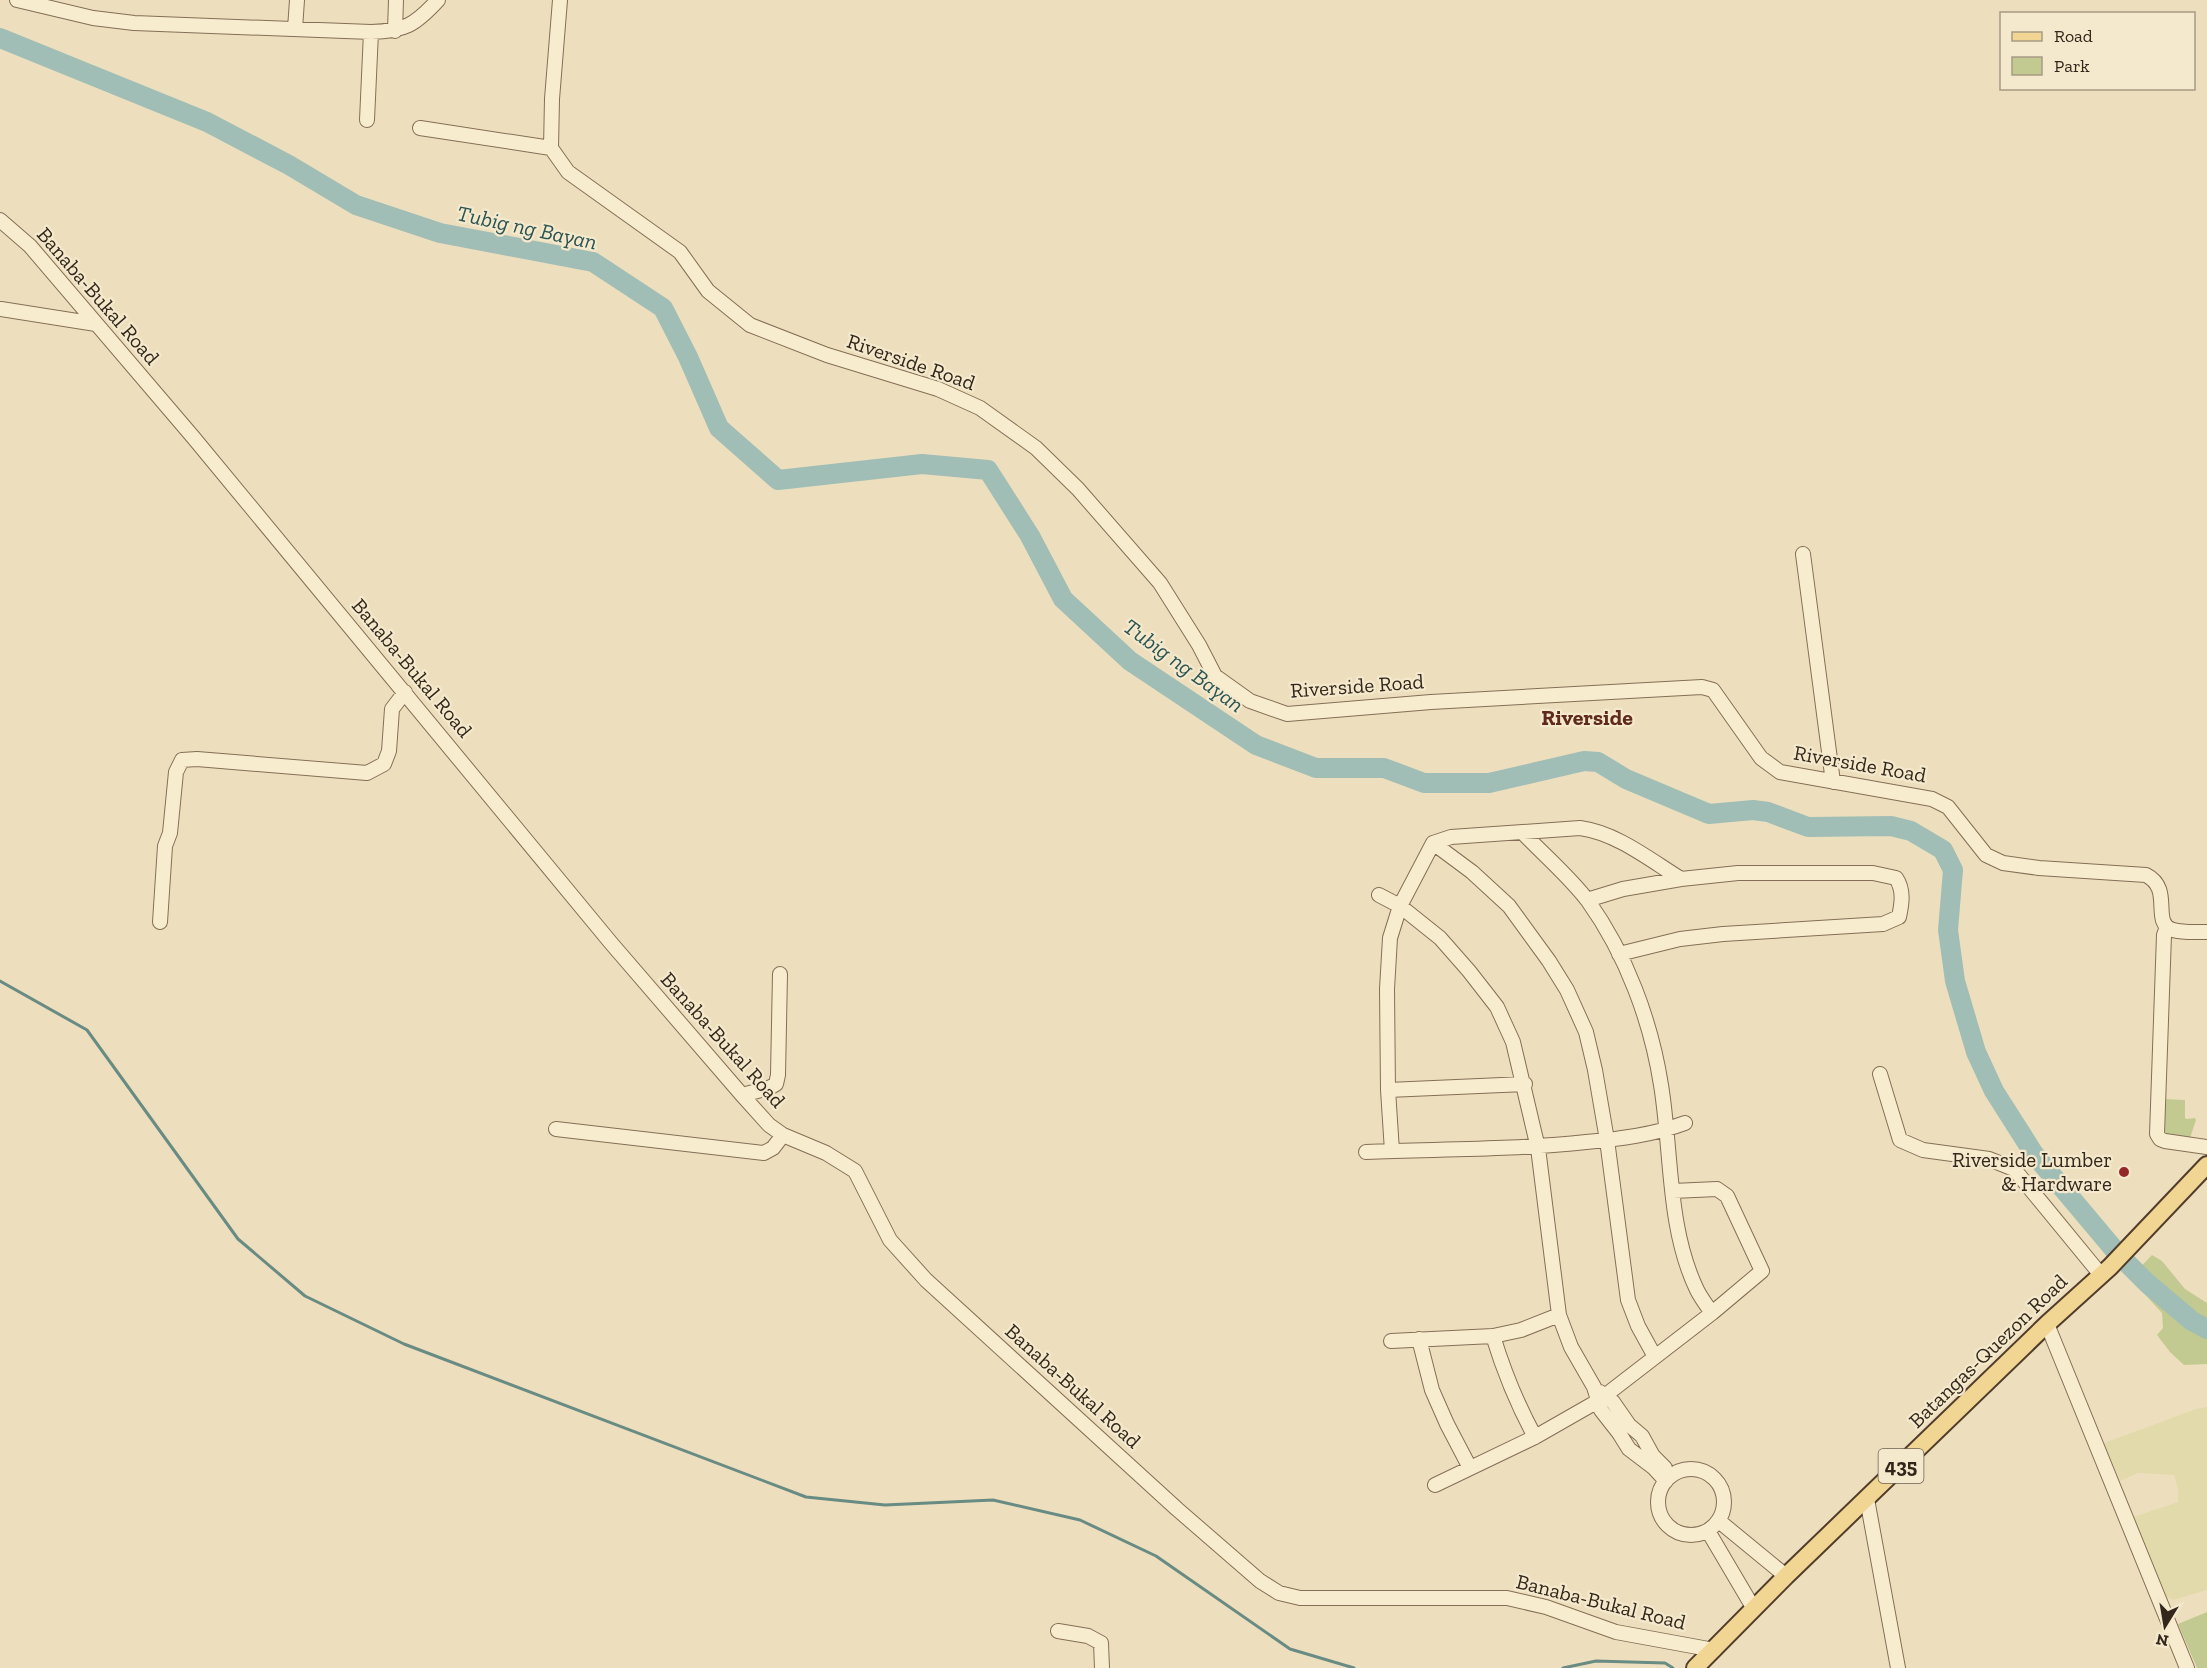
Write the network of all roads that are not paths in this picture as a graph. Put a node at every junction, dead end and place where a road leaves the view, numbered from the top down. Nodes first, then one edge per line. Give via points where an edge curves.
1 (17, 0) edge
2 (297, 0) edge
3 (396, 0) edge
4 (438, 0) edge
5 (560, 0) edge
6 (295, 29) junction
7 (395, 31) junction
8 (371, 32) junction
9 (367, 120) dead end
10 (420, 128) dead end
11 (552, 148) junction
12 (0, 220) edge
13 (1, 309) edge
14 (96, 324) junction
15 (1803, 554) dead end
16 (405, 692) junction
17 (1833, 782) junction
18 (1522, 832) junction
19 (1433, 843) junction
20 (1682, 879) junction
21 (1379, 895) dead end
22 (1587, 900) junction
23 (1400, 906) junction
24 (160, 922) dead end
25 (2167, 927) junction
26 (2207, 932) edge
27 (1619, 954) junction
28 (780, 974) dead end
29 (1880, 1074) dead end
30 (1525, 1084) junction
31 (1388, 1090) junction
32 (741, 1095) junction
33 (1685, 1124) dead end
34 (556, 1129) dead end
35 (1666, 1131) junction
36 (783, 1135) junction
37 (1607, 1140) junction
38 (2207, 1147) edge
39 (1538, 1148) junction
40 (1392, 1151) junction
41 (1366, 1152) dead end
42 (2207, 1165) edge
43 (2207, 1173) edge
44 (1673, 1191) junction
45 (2137, 1238) junction
46 (2105, 1270) junction
47 (1712, 1313) junction
48 (1559, 1315) junction
49 (2047, 1324) junction
50 (1493, 1336) junction
51 (1419, 1340) junction
52 (1391, 1341) dead end
53 (1655, 1357) junction
54 (1602, 1399) junction
55 (1534, 1437) junction
56 (1470, 1468) junction
57 (1669, 1478) junction
58 (1435, 1485) dead end
59 (1867, 1499) junction
60 (1719, 1521) junction
61 (1708, 1531) junction
62 (1786, 1576) junction
63 (1754, 1609) junction
64 (1058, 1631) dead end
65 (1714, 1650) junction
66 (1102, 1668) edge
67 (1695, 1668) edge
68 (1898, 1668) edge
69 (2187, 1668) edge

1 - 6 street via 123,22
2 - 6 street
3 - 7 street
4 - 7 street via 421,19
5 - 11 street
6 - 8 street
7 - 8 street
8 - 9 street
10 - 11 street
11 - 17 street, Riverside Road via 568,172 680,252 708,291 750,325 827,355 938,389 980,408 1036,448 1078,489 1160,584 1215,676 1250,701 1287,714 1702,687 1713,690 1761,758 1771,766 1780,772
12 - 14 street, Banaba-Bukal Road via 30,246
13 - 14 street
14 - 16 street, Banaba-Bukal Road
15 - 17 street
16 - 24 street via 392,709 384,765 367,773 182,760 176,772 170,833 165,846
16 - 32 street, Banaba-Bukal Road
17 - 25 street, Riverside Road via 1932,799 1948,807 1983,852 2003,863 2145,875 2159,886 2162,918
18 - 19 street via 1451,837
18 - 20 street via 1595,830
18 - 22 street
19 - 23 street
19 - 37 street via 1509,906 1568,990 1586,1032
20 - 22 street
20 - 27 street via 1738,873 1873,873 1896,878 1901,886 1902,904 1899,917 1882,924 1680,939
21 - 23 street
22 - 27 street
23 - 30 street via 1440,938 1497,1007 1513,1042
23 - 31 street via 1390,939
25 - 26 street
25 - 38 street via 2157,1134 2165,1141
27 - 35 street via 1647,1021
28 - 32 street via 776,1084
29 - 46 street via 1900,1140 1923,1150 1989,1159 2014,1169
30 - 31 street
30 - 39 street
31 - 40 street
32 - 36 street, Banaba-Bukal Road
33 - 35 street
34 - 36 street via 764,1153
35 - 37 street
35 - 44 street
36 - 65 street, Banaba-Bukal Road via 826,1153 855,1171 890,1240 926,1280 1177,1509 1279,1593 1300,1598 1507,1598 1546,1607 1616,1632
37 - 39 street
37 - 53 street via 1629,1300
39 - 40 street
39 - 48 street
40 - 41 street
42 - 45 main road, 435
43 - 45 main road, 435 via 2162,1219
44 - 47 street via 1688,1267
44 - 47 street via 1717,1189 1727,1196 1762,1271
45 - 46 main road, Batangas-Quezon Road / 435
46 - 49 main road, Batangas-Quezon Road / 435
47 - 53 street
48 - 50 street
48 - 54 street via 1571,1347
49 - 59 main road, Batangas-Quezon Road / 435
49 - 69 street
50 - 51 street
50 - 55 street via 1503,1371
51 - 52 street
51 - 56 street via 1432,1390
53 - 54 street
54 - 55 street
54 - 57 street via 1616,1405 1624,1429 1642,1436
55 - 56 street
56 - 58 street
57 - 60 street via 1687,1470 1708,1474 1725,1500
57 - 61 street via 1658,1505 1665,1523 1680,1534 1700,1535
59 - 62 main road, Batangas-Quezon Road / 435
59 - 68 street
60 - 61 street
60 - 62 street
61 - 63 street
62 - 63 main road, Batangas-Quezon Road / 435
63 - 65 main road, Batangas-Quezon Road / 435
64 - 66 street via 1088,1636 1101,1643
65 - 67 main road, Batangas-Quezon Road / 435

